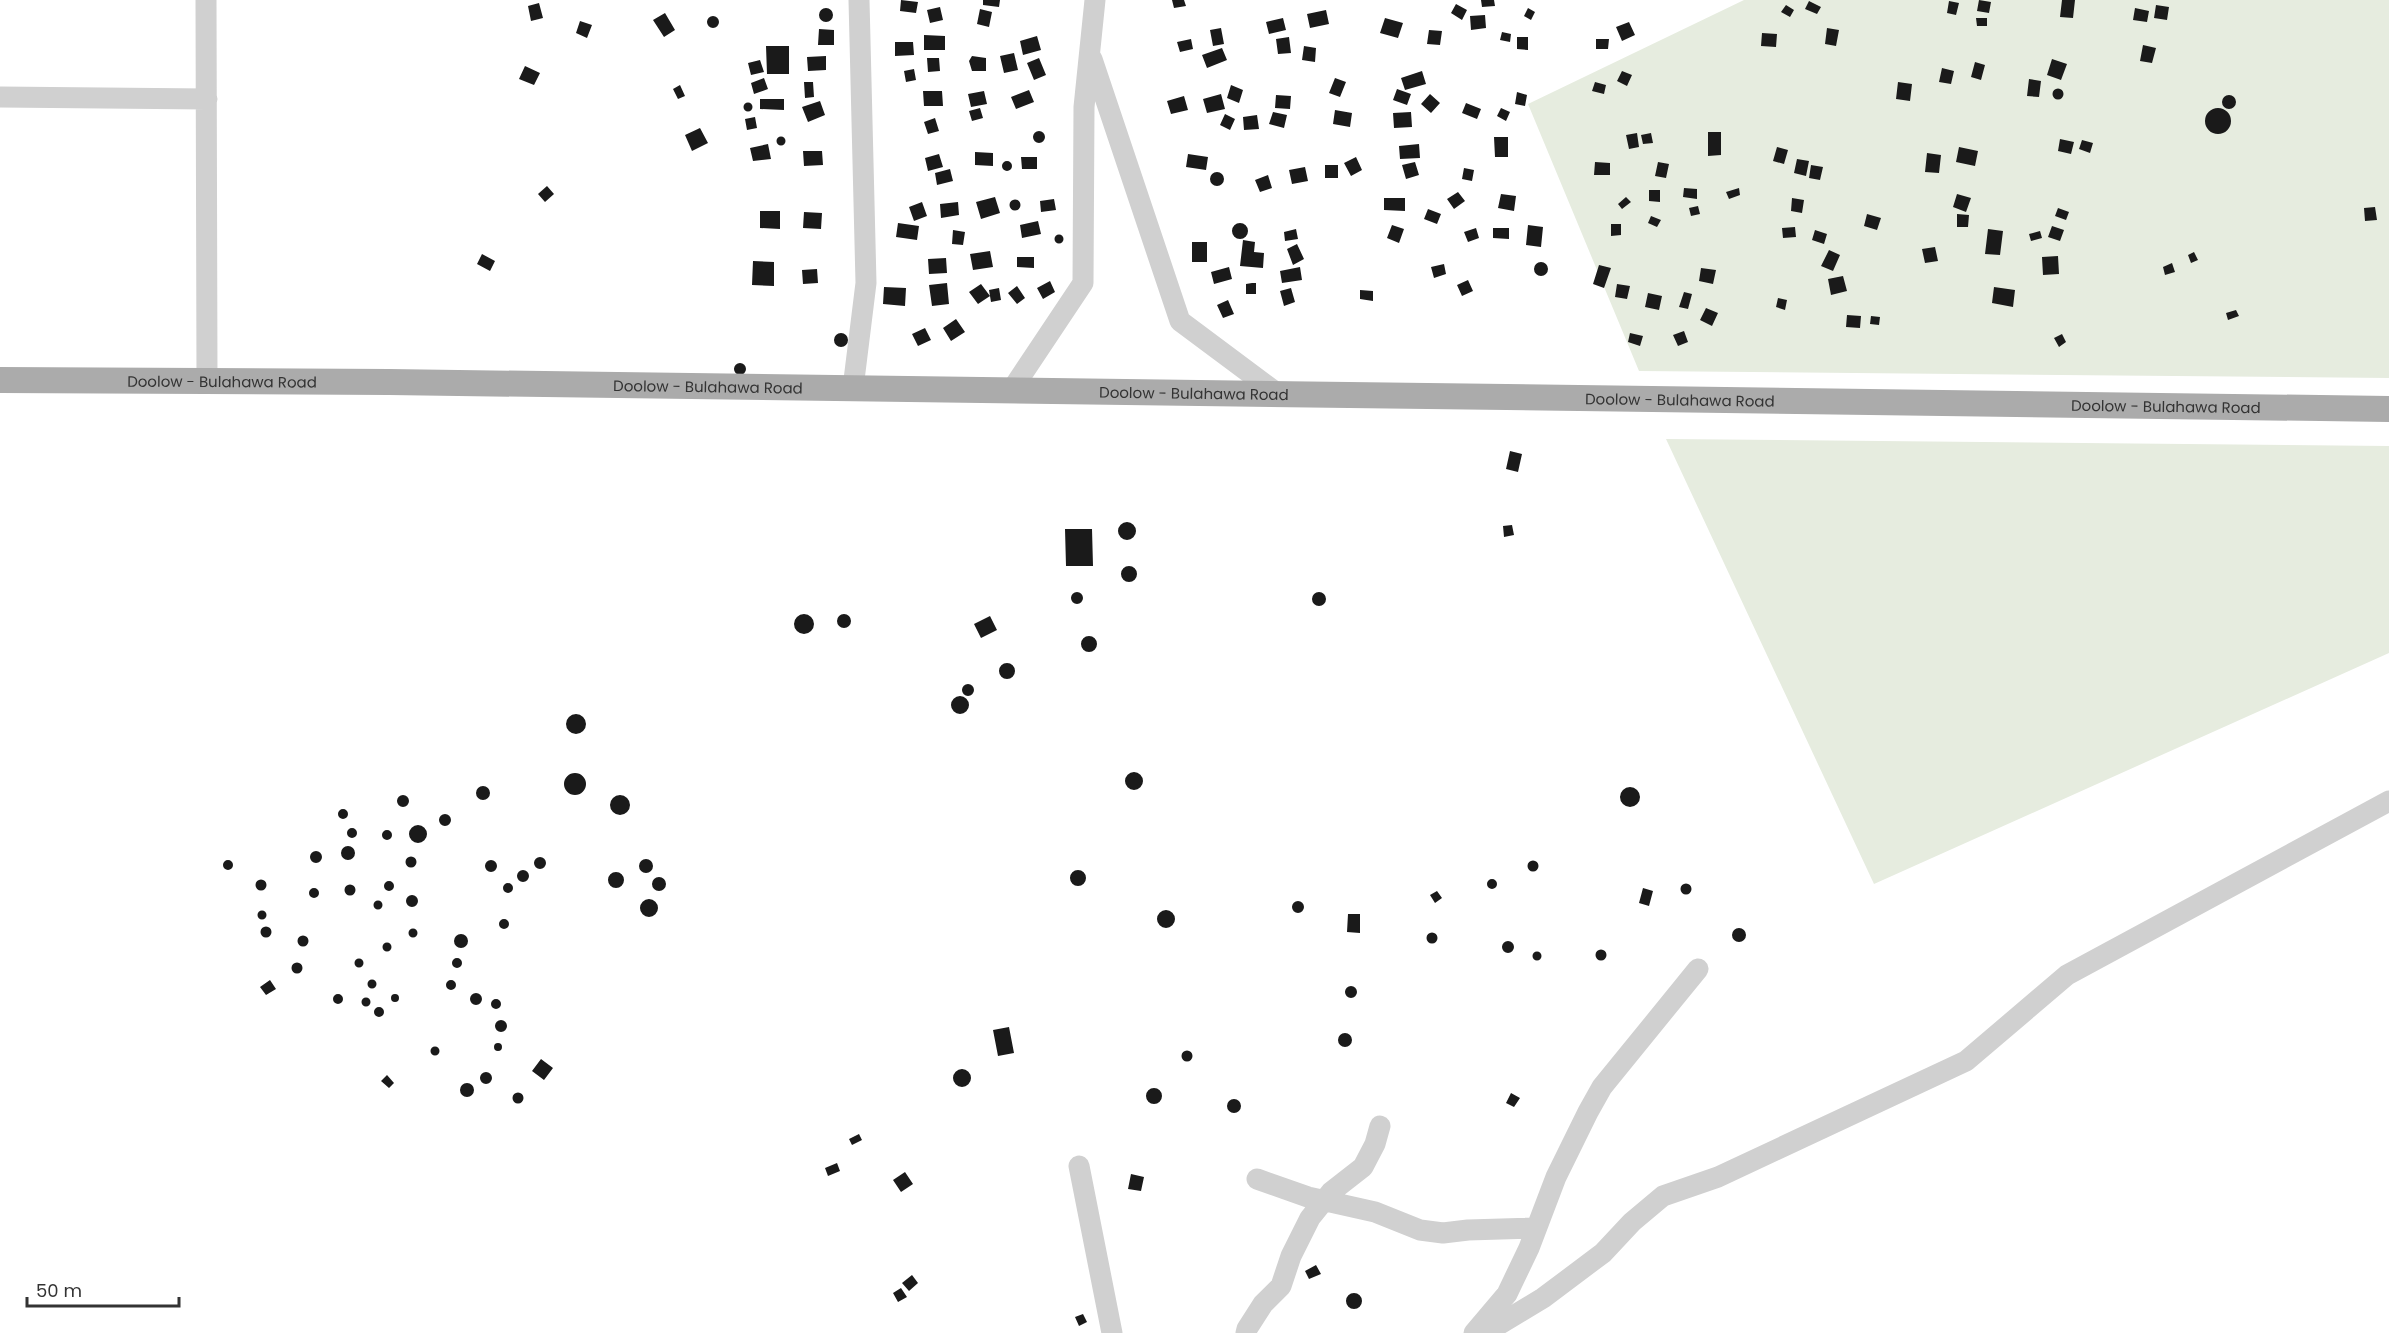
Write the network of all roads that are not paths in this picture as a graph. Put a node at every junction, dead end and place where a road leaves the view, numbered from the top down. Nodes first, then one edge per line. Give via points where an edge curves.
1 (206, 0) edge
2 (859, 0) edge
3 (1095, 0) edge
4 (1089, 51) junction
5 (0, 97) edge
6 (207, 99) junction
7 (0, 380) edge
8 (207, 381) junction
9 (854, 388) junction
10 (1011, 391) junction
11 (1278, 394) junction
12 (2389, 409) edge
13 (2389, 801) edge
14 (1698, 969) dead end
15 (1380, 1126) dead end
16 (1079, 1166) dead end
17 (1257, 1179) dead end
18 (1325, 1201) junction
19 (1536, 1228) junction
20 (1112, 1333) edge
21 (1246, 1333) edge
22 (1474, 1333) edge
23 (1485, 1333) edge

1 - 6 street
2 - 9 street via 866,283
3 - 4 street
4 - 10 street via 1084,107 1083,283
4 - 11 street via 1180,321
5 - 6 street
6 - 8 street
7 - 8 main road, Doolow - Bulahawa Road
8 - 9 main road, Doolow - Bulahawa Road
9 - 10 main road, Doolow - Bulahawa Road
10 - 11 main road, Doolow - Bulahawa Road
11 - 12 main road, Doolow - Bulahawa Road
13 - 23 street via 2067,975 1966,1061 1718,1178 1663,1196 1603,1253 1543,1298
14 - 19 street via 1602,1087 1556,1177
15 - 18 street via 1363,1167
16 - 20 street
17 - 18 street
18 - 19 street via 1375,1212 1420,1230 1443,1233
18 - 21 street via 1310,1218 1281,1286 1263,1304
19 - 22 street via 1507,1294

